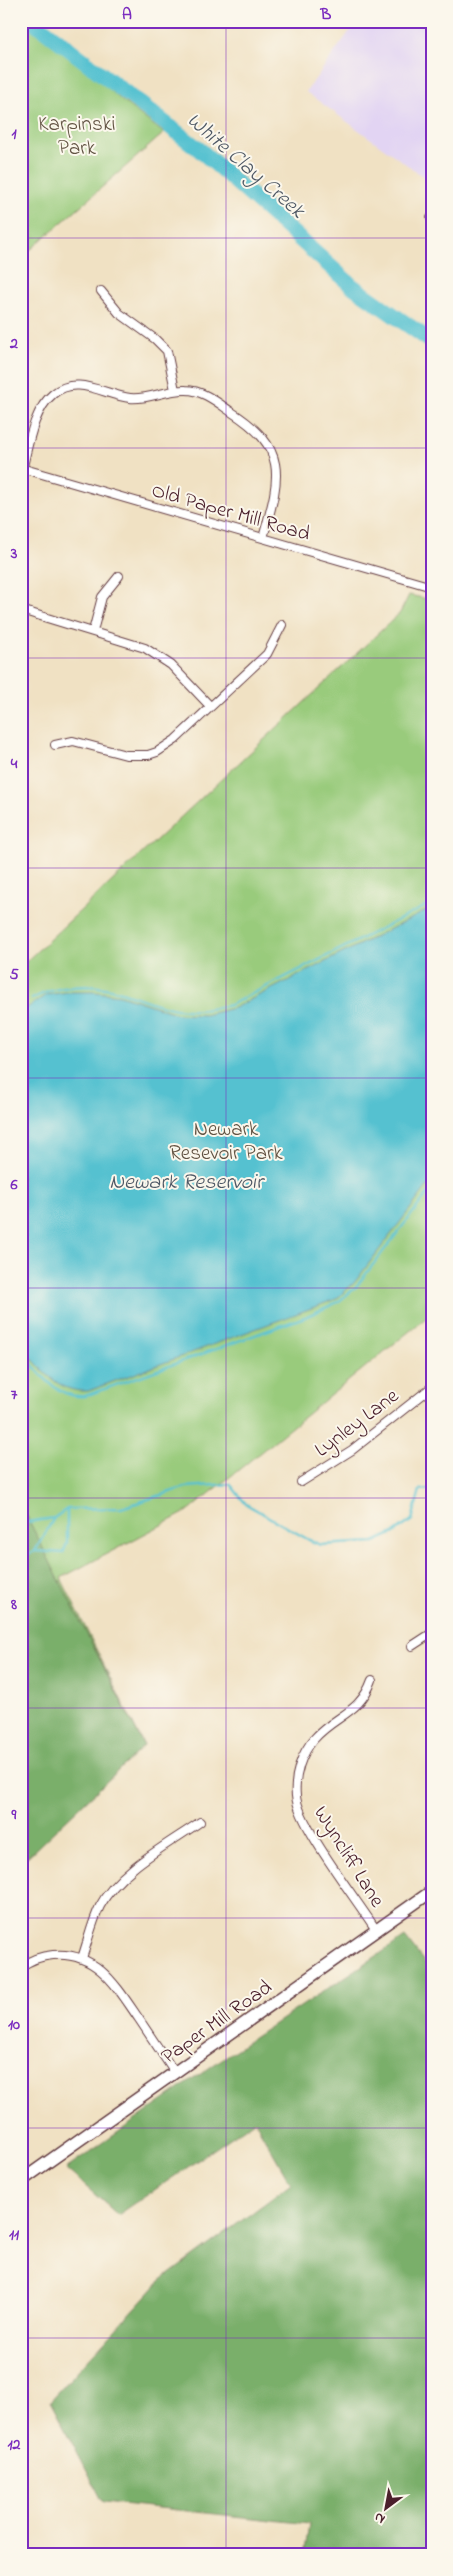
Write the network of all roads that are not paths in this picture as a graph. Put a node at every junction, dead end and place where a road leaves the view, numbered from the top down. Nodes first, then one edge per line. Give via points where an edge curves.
1 (102, 291) dead end
2 (175, 390) junction
3 (22, 470) edge
4 (263, 538) junction
5 (119, 576) dead end
6 (432, 587) edge
7 (21, 610) edge
8 (282, 625) dead end
9 (93, 630) junction
10 (210, 706) junction
11 (54, 745) dead end
12 (432, 1387) edge
13 (301, 1482) dead end
14 (432, 1633) edge
15 (412, 1646) dead end
16 (372, 1680) dead end
17 (200, 1822) dead end
18 (432, 1892) edge
19 (376, 1930) junction
20 (82, 1958) junction
21 (21, 1967) edge
22 (175, 2073) junction
23 (21, 2181) edge

1 - 2 street via 119,314 167,351
2 - 3 street via 129,398 89,387 60,389 45,402
2 - 4 street via 207,396 254,427 267,443 276,462 277,483
3 - 4 street, Old Paper Mill Road
4 - 6 street, Old Paper Mill Road
5 - 9 street via 102,597
7 - 9 street
8 - 10 street via 267,654
9 - 10 street via 159,656 184,677
10 - 11 street via 166,747 148,755 126,755 72,741
12 - 13 street, Lynley Lane via 352,1450
14 - 15 street
16 - 19 street, Wyncliff Lane via 360,1703 309,1745 297,1774 296,1796 307,1826
17 - 20 street via 113,1886 100,1907
18 - 19 main road, Paper Mill Road
19 - 22 main road, Paper Mill Road
20 - 21 street via 44,1956
20 - 22 street via 106,1973 115,1984
22 - 23 main road, Paper Mill Road

